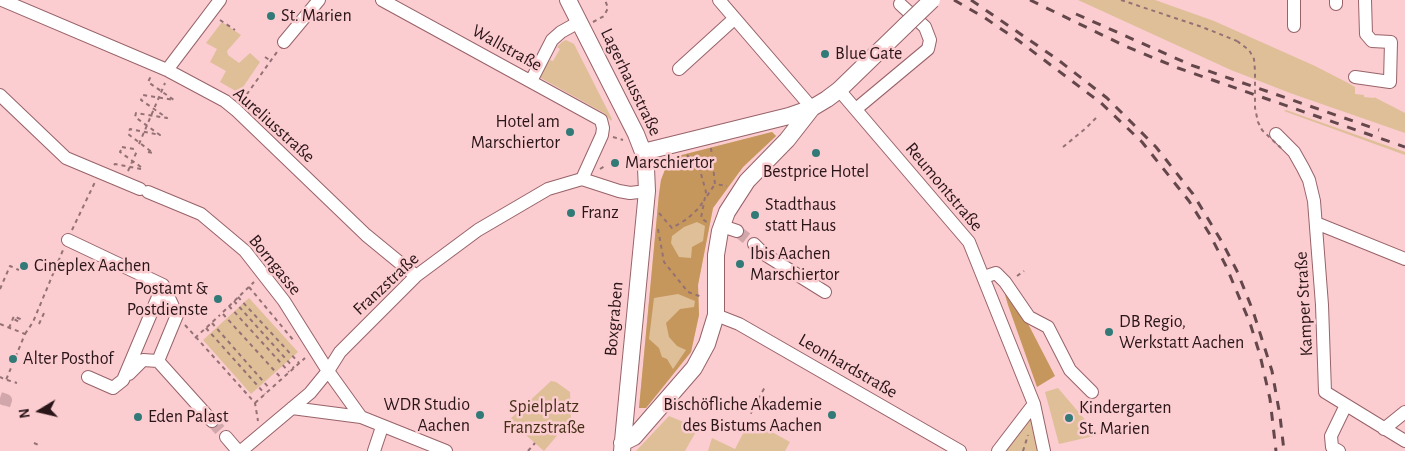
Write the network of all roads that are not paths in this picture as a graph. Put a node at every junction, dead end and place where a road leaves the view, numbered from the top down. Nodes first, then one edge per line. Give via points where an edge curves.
1 (2, 0) edge
2 (220, 0) edge
3 (319, 0) edge
4 (382, 0) edge
5 (568, 0) edge
6 (719, 0) edge
7 (932, 0) edge
8 (1294, 0) edge
9 (1365, 0) edge
10 (900, 4) dead end
11 (734, 19) junction
12 (580, 25) junction
13 (1294, 26) dead end
14 (284, 42) road end
15 (161, 67) junction
16 (679, 69) dead end
17 (1355, 77) dead end
18 (531, 82) junction
19 (839, 90) junction
20 (0, 95) edge
21 (812, 108) junction
22 (856, 109) junction
23 (1276, 134) dead end
24 (643, 152) junction
25 (582, 179) junction
26 (647, 191) junction
27 (1316, 223) junction
28 (68, 240) dead end
29 (754, 244) tunnel mouth
30 (1405, 259) edge
31 (416, 276) junction
32 (984, 278) junction
33 (163, 285) junction
34 (825, 292) dead end
35 (716, 308) junction
36 (158, 361) junction
37 (172, 365) dead end
38 (328, 371) junction
39 (88, 377) dead end
40 (123, 380) junction
41 (1092, 392) dead end
42 (1034, 404) junction
43 (1346, 405) junction
44 (292, 408) junction
45 (1405, 412) edge
46 (361, 417) junction
47 (382, 427) junction
48 (1384, 429) junction
49 (226, 437) tunnel mouth
50 (1405, 441) edge
51 (622, 447) edge
52 (240, 451) edge
53 (374, 451) edge
54 (446, 451) edge
55 (960, 451) edge
56 (998, 451) edge
57 (1044, 451) edge
58 (1338, 451) edge

1 - 15 street, Aureliusstraße
2 - 15 street
3 - 14 street
4 - 18 street, Wallstraße
5 - 12 main road, Lagerhausstraße
6 - 11 street
7 - 19 main road, bridge
8 - 13 street
9 - 17 street via 1366,34 1372,41 1391,42 1390,82
10 - 22 street via 925,27 930,40 928,49
11 - 16 street
11 - 21 street
12 - 18 street, Lagerhausstraße via 561,32 552,40
12 - 24 main road, Lagerhausstraße
15 - 31 street, Aureliusstraße via 236,110 366,235
18 - 25 street, Wallstraße via 602,123 602,135
19 - 21 main road
19 - 22 street, Reumontstraße
20 - 38 street, Borngasse via 66,158 200,214 245,251 284,301
21 - 24 main road
21 - 35 main road via 787,140 747,181 727,212 726,229 716,255
22 - 32 street, Reumontstraße via 964,235
23 - 27 street, Kamper Straße via 1294,152 1309,180
24 - 26 main road, Lagerhausstraße
25 - 26 street via 619,191
25 - 31 street, Franzstraße via 548,189 478,230
26 - 51 main road, Boxgraben
27 - 30 street
27 - 43 street, Kamper Straße via 1326,392
28 - 33 street
29 - 34 street via 764,254
31 - 38 street, Franzstraße via 340,352
32 - 41 street via 996,273 1005,282 1029,317 1048,328 1070,370
32 - 42 street, Reumontstraße
33 - 36 street via 177,315
33 - 40 street
35 - 51 main road via 707,344 694,368
35 - 55 street, Leonhardstraße
36 - 37 street via 203,406
36 - 40 street via 143,360
38 - 44 street, Franzstraße
38 - 46 street, Borngasse
39 - 40 street via 113,388
42 - 56 street
42 - 57 street, Reumontstraße
43 - 48 street, Kamper Straße
43 - 58 street via 1331,436 1332,447
44 - 46 street
44 - 52 street, Franzstraße
45 - 48 street
46 - 47 street
47 - 53 street
47 - 54 street
48 - 50 street, Kamper Straße
49 - 52 street

